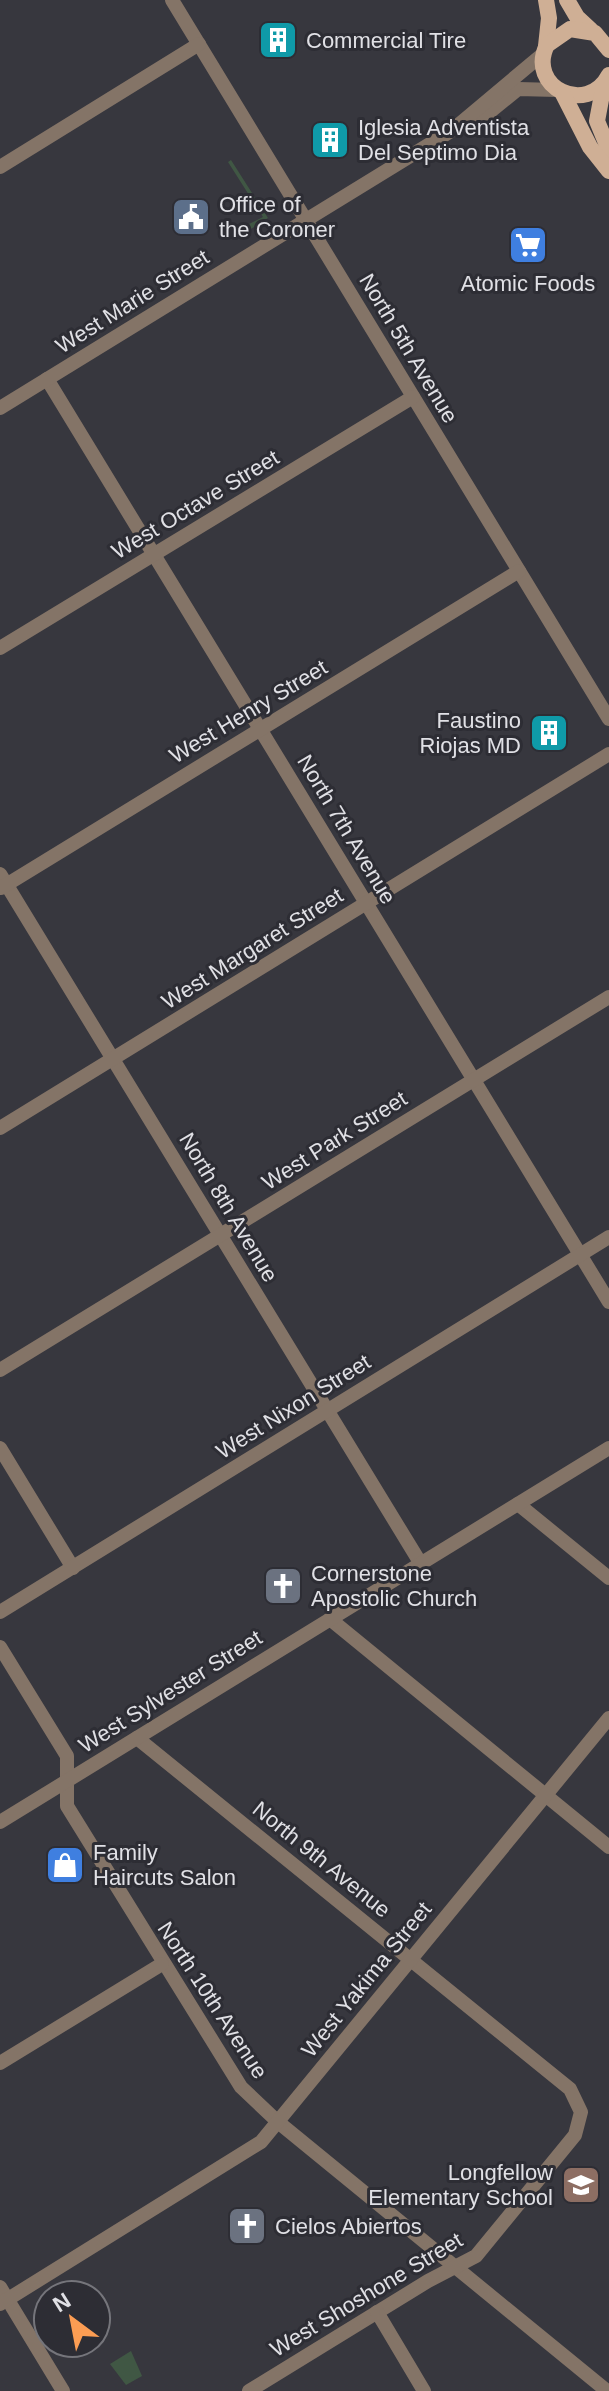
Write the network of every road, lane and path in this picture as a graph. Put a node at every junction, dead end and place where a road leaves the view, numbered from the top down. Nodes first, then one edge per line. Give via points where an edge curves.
1 (172, 0) edge
2 (546, 0) edge
3 (567, 0) edge
4 (604, 41) edge
5 (199, 44) junction
6 (544, 50) junction
7 (608, 78) edge
8 (560, 92) junction
9 (451, 131) junction
10 (609, 150) edge
11 (0, 167) edge
12 (609, 171) edge
13 (306, 220) junction
14 (47, 379) junction
15 (413, 397) junction
16 (0, 408) edge
17 (154, 555) junction
18 (519, 571) junction
19 (0, 648) edge
20 (609, 719) edge
21 (260, 729) junction
22 (609, 754) edge
23 (2, 882) edge
24 (366, 903) junction
25 (609, 997) edge
26 (113, 1059) junction
27 (474, 1080) junction
28 (0, 1128) edge
29 (220, 1235) junction
30 (609, 1237) edge
31 (580, 1255) junction
32 (609, 1302) edge
33 (0, 1370) edge
34 (328, 1411) junction
35 (0, 1448) edge
36 (609, 1448) edge
37 (518, 1504) junction
38 (421, 1564) junction
39 (73, 1568) junction
40 (609, 1578) edge
41 (0, 1612) edge
42 (330, 1619) junction
43 (0, 1647) edge
44 (609, 1718) edge
45 (137, 1738) junction
46 (67, 1781) junction
47 (545, 1796) junction
48 (0, 1822) edge
49 (609, 1847) edge
50 (411, 1960) junction
51 (162, 1964) junction
52 (0, 2063) edge
53 (581, 2112) joint
54 (278, 2122) junction
55 (455, 2267) junction
56 (3, 2297) edge
57 (377, 2312) junction
58 (63, 2391) edge
59 (249, 2391) edge
60 (424, 2391) edge
61 (607, 2391) edge

1 - 5 street, North 5th Avenue
2 - 6 main road
3 - 4 main road
4 - 6 main road via 570,29 553,37
5 - 11 street
5 - 13 street, North 5th Avenue
6 - 8 main road via 545,75
6 - 9 street, West Marie Street
7 - 8 main road via 591,94
7 - 10 main road via 597,121
8 - 9 street, West Marie Street via 521,87 486,115
8 - 12 main road
9 - 13 street, West Marie Street
13 - 14 street, West Marie Street
13 - 15 street, North 5th Avenue
14 - 16 street, West Marie Street
14 - 17 street, North 7th Avenue
15 - 17 street, West Octave Street
15 - 18 street, North 5th Avenue
17 - 19 street, West Octave Street
17 - 21 street, North 7th Avenue
18 - 20 street, North 5th Avenue
18 - 21 street, West Henry Street
21 - 23 street, West Henry Street
21 - 24 street, North 7th Avenue
22 - 24 street, West Margaret Street
23 - 26 street, North 8th Avenue
24 - 26 street, West Margaret Street
24 - 27 street, North 7th Avenue
25 - 27 street, West Park Street
26 - 28 street, West Margaret Street
26 - 29 street, North 8th Avenue
27 - 29 street, West Park Street
27 - 31 street, North 7th Avenue
29 - 33 street, West Park Street
29 - 34 street, North 8th Avenue
30 - 31 street, West Nixon Street
31 - 32 street, North 7th Avenue
31 - 34 street, West Nixon Street
34 - 38 street, North 8th Avenue
34 - 39 street, West Nixon Street
35 - 39 street
36 - 37 street, West Sylvester Street
37 - 38 street, West Sylvester Street
37 - 40 street
38 - 42 street, West Sylvester Street
39 - 41 street, West Nixon Street
42 - 45 street, West Sylvester Street
42 - 47 street
43 - 46 street, North 10th Avenue via 67,1756
44 - 47 street, West Yakima Street
45 - 46 street, West Sylvester Street
45 - 50 street, North 9th Avenue
46 - 48 street, West Sylvester Street
46 - 51 street, North 10th Avenue via 67,1806
47 - 49 street
47 - 50 street, West Yakima Street
50 - 53 street, North 9th Avenue via 570,2089
50 - 54 street, West Yakima Street
51 - 52 street
51 - 54 street, North 10th Avenue via 234,2078
53 - 55 street, West Shoshone Street via 571,2140 476,2256
54 - 55 street, North 10th Avenue
54 - 56 street, West Yakima Street via 261,2142
55 - 57 street, West Shoshone Street
55 - 61 street, North 10th Avenue
56 - 58 street
57 - 59 street, West Shoshone Street
57 - 60 street

